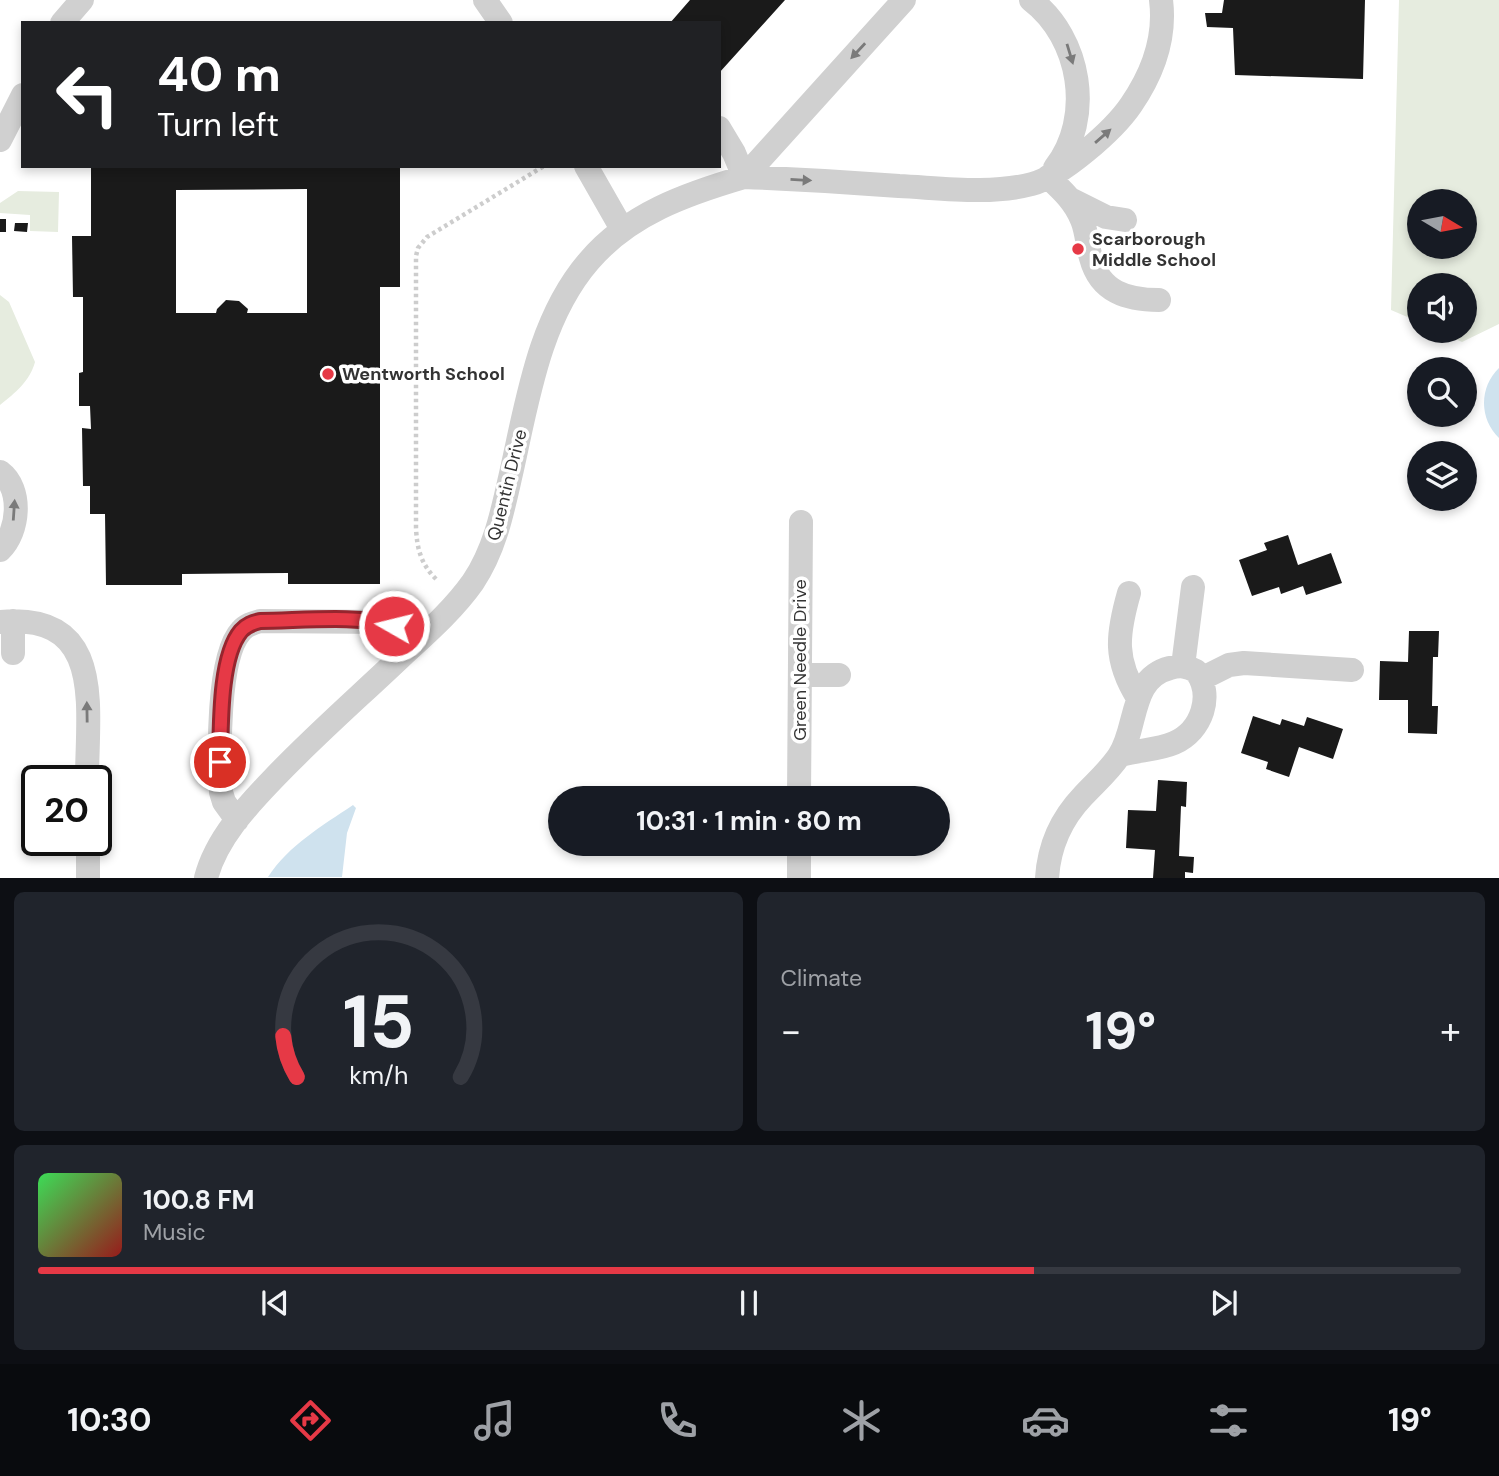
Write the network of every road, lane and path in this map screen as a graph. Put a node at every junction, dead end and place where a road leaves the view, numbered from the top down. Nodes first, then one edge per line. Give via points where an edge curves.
1 (82, 0) edge
2 (485, 0) edge
3 (904, 0) edge
4 (1031, 0) edge
5 (1161, 0) edge
6 (64, 21) edge
7 (501, 21) edge
8 (21, 99) edge
9 (721, 131) edge
10 (0, 140) edge
11 (541, 168) edge
12 (587, 168) edge
13 (744, 177) junction
14 (1048, 177) junction
15 (1072, 201) junction
16 (1125, 220) dead end
17 (622, 229) junction
18 (1159, 300) dead end
19 (0, 472) edge
20 (801, 522) dead end
21 (0, 550) edge
22 (436, 579) dead end
23 (1193, 587) dead end
24 (1129, 593) dead end
25 (7, 622) edge
26 (416, 643) junction
27 (13, 653) dead end
28 (1352, 670) dead end
29 (1192, 673) junction
30 (800, 675) junction
31 (839, 675) dead end
32 (1138, 698) junction
33 (1121, 755) junction
34 (87, 765) edge
35 (799, 786) edge
36 (237, 820) junction
37 (88, 856) edge
38 (799, 856) edge
39 (88, 877) edge
40 (206, 877) edge
41 (799, 877) edge
42 (1047, 877) edge

1 - 6 street
2 - 7 street
3 -> 13 street, Quentin Drive
4 -> 14 street via 1044,10 1066,43 1077,99 1072,138
14 -> 5 street, Quentin Drive via 1113,127 1142,90 1160,44
8 - 10 street
9 - 13 street
11 - 22 path via 428,237 418,248 416,528 419,554
12 - 17 street
13 -> 14 street, Quentin Drive via 977,189 1011,187
13 - 17 street, Quentin Drive via 668,202
14 - 15 street
15 - 16 street via 1106,217
15 - 18 street via 1082,220 1091,260 1109,288 1130,298
17 - 26 street, Quentin Drive via 573,282 549,330 502,516 485,561 464,595
21 -> 19 street via 9,542 16,513 12,486
20 - 30 street, Green Needle Drive
23 - 29 street
24 - 32 street via 1119,647 1121,663
25 - 27 street
34 -> 25 street via 87,704 80,656 57,629 37,622
26 - 36 street, Quentin Drive via 285,766
26 - 36 street via 381,622 260,621 242,629 232,647 221,716 221,792
28 - 29 street via 1244,663
29 - 32 street via 1160,671
29 - 33 street via 1205,704 1188,734 1174,743
30 - 31 street
30 - 35 street, Green Needle Drive
32 - 33 street
33 - 42 street via 1068,813 1051,849
36 - 40 street, Quentin Drive
37 - 39 street
38 - 41 street

